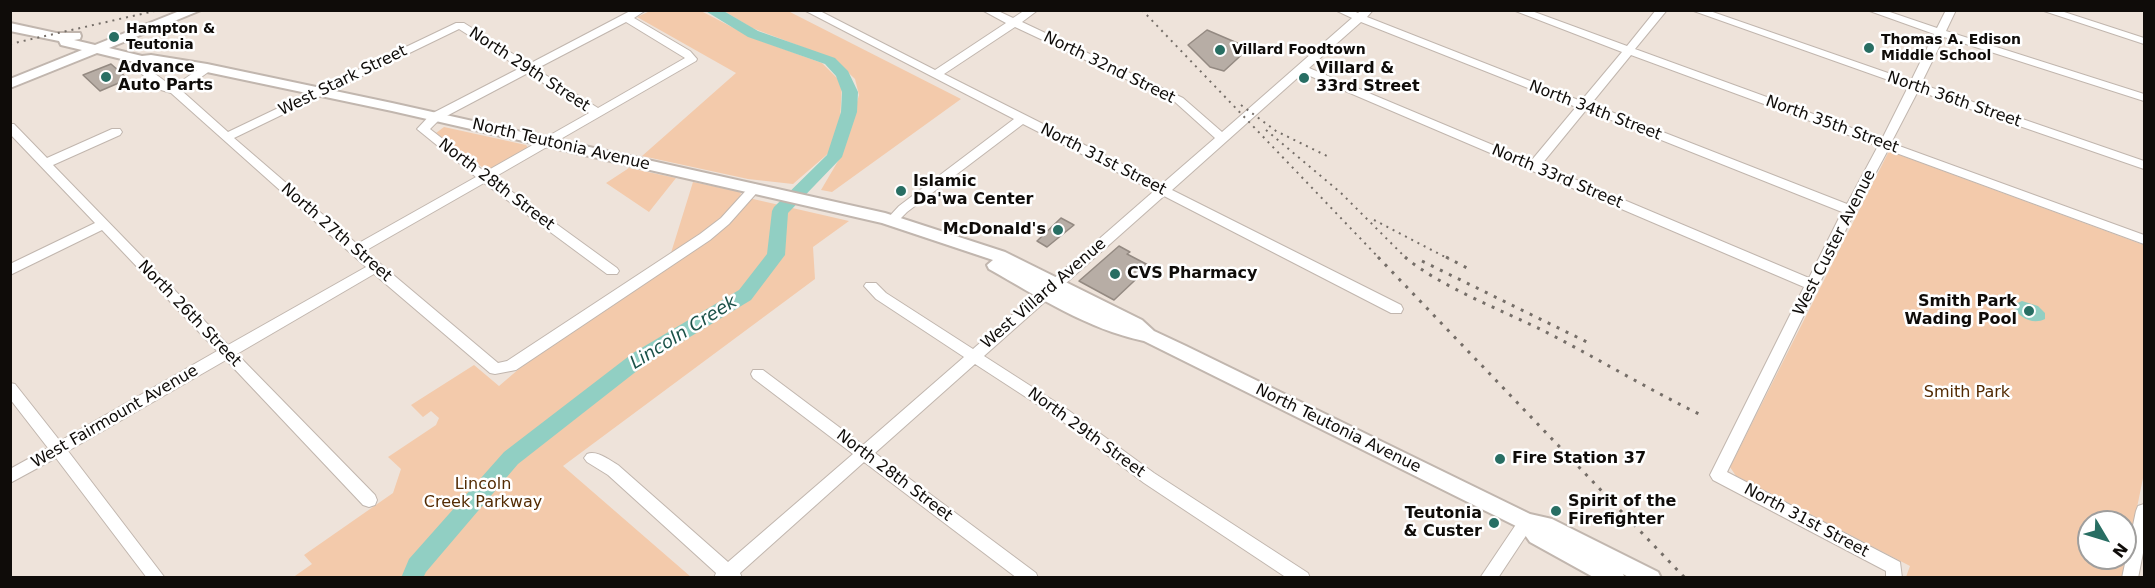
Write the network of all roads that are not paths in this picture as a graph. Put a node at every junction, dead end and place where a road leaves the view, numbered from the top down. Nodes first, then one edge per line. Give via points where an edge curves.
1 (640, 10) edge
2 (809, 10) edge
3 (987, 10) edge
4 (1033, 10) edge
5 (1340, 10) edge
6 (1518, 10) edge
7 (1662, 10) edge
8 (1696, 10) edge
9 (1872, 10) edge
10 (1951, 10) edge
11 (2046, 10) edge
12 (190, 13) edge
13 (1363, 14) edge
14 (627, 18) junction
15 (162, 22) junction
16 (1014, 23) junction
17 (460, 25) joint
18 (10, 27) edge
19 (1941, 33) junction
20 (61, 37) junction
21 (2145, 41) edge
22 (103, 46) junction
23 (1629, 52) junction
24 (147, 59) junction
25 (62, 63) junction
26 (207, 68) junction
27 (527, 69) junction
28 (1302, 69) junction
29 (934, 75) junction
30 (10, 84) edge
31 (1915, 86) junction
32 (175, 91) junction
33 (320, 92) junction
34 (10, 93) edge
35 (2145, 98) edge
36 (1584, 107) junction
37 (598, 114) junction
38 (435, 117) junction
39 (1022, 119) junction
40 (10, 127) edge
41 (116, 132) dead end
42 (226, 137) junction
43 (1223, 139) junction
44 (548, 141) junction
45 (1885, 145) junction
46 (45, 164) junction
47 (2145, 165) edge
48 (1533, 167) junction
49 (484, 178) junction
50 (758, 189) junction
51 (1164, 191) junction
52 (1850, 210) junction
53 (892, 220) junction
54 (102, 225) junction
55 (2145, 240) edge
56 (357, 250) junction
57 (376, 267) junction
58 (10, 270) edge
59 (612, 272) dead end
60 (1812, 285) junction
61 (871, 286) dead end
62 (1051, 288) junction
63 (1396, 309) dead end
64 (227, 353) junction
65 (974, 356) junction
66 (758, 374) dead end
67 (10, 388) edge
68 (58, 450) junction
69 (864, 452) junction
70 (592, 458) dead end
71 (1718, 475) joint
72 (10, 477) edge
73 (369, 500) dead end
74 (2145, 511) edge
75 (1527, 522) junction
76 (2141, 547) edge
77 (1894, 572) edge
78 (728, 576) edge
79 (157, 578) edge
80 (1030, 578) edge
81 (1302, 578) edge
82 (1488, 578) edge
83 (1615, 578) edge
84 (1651, 578) edge
85 (2130, 578) edge

1 - 14 street
2 - 29 street, North 31st Street
3 - 16 street, North 32nd Street
4 - 16 street
5 - 13 street, North 34th Street
6 - 23 street, North 35th Street
7 - 23 street
8 - 31 street, North 36th Street
9 - 19 street
10 - 19 street, West Custer Avenue
11 - 21 street
12 - 15 main road
12 - 22 main road
13 - 28 street, West Villard Avenue
13 - 36 street, North 34th Street
14 - 27 street
14 - 37 street via 692,59
15 - 22 main road
15 - 22 main road
16 - 29 street
16 - 43 street, North 32nd Street via 1161,90 1179,100
17 - 27 street, North 29th Street
17 - 33 street, West Stark Street
18 - 20 main road, North Teutonia Avenue
19 - 31 street, West Custer Avenue
19 - 35 street
20 - 22 main road, North Teutonia Avenue via 66,42
20 - 25 main road via 66,56
22 - 24 main road, North Teutonia Avenue
22 - 25 main road
22 - 34 main road
23 - 36 street
23 - 45 street, North 35th Street
24 - 26 main road, North Teutonia Avenue
24 - 32 street, North 27th Street via 142,69 165,88
25 - 30 main road
26 - 32 street
26 - 33 main road, North Teutonia Avenue
27 - 37 street, North 29th Street
27 - 38 street
28 - 43 street, West Villard Avenue
28 - 48 street, North 33rd Street
29 - 39 street, North 31st Street
31 - 45 street, West Custer Avenue
31 - 47 street, North 36th Street
32 - 42 street, North 27th Street
33 - 38 main road, North Teutonia Avenue
33 - 42 street, West Stark Street
36 - 48 street
36 - 52 street, North 34th Street
37 - 44 street
38 - 44 main road, North Teutonia Avenue
38 - 49 street, North 28th Street via 423,129
39 - 51 street, North 31st Street
39 - 53 street
40 - 46 street, North 26th Street
41 - 46 street
42 - 56 street, North 27th Street
43 - 51 street, West Villard Avenue
44 - 49 street
44 - 50 main road, North Teutonia Avenue
45 - 52 street, West Custer Avenue
45 - 55 street, North 35th Street
46 - 54 street, North 26th Street
48 - 60 street, North 33rd Street
49 - 56 street
49 - 59 street, North 28th Street
50 - 53 main road, North Teutonia Avenue
50 - 57 street, North 27th Street via 705,237 511,366 500,369 488,364
51 - 62 street, West Villard Avenue
51 - 63 street, North 31st Street
52 - 60 street, West Custer Avenue
53 - 62 main road, North Teutonia Avenue via 967,246 987,261
54 - 58 street
54 - 64 street, North 26th Street
56 - 57 street, North 27th Street
57 - 64 street, West Fairmount Avenue
60 - 71 street, West Custer Avenue
61 - 65 street, North 29th Street
62 - 65 street, West Villard Avenue
62 - 75 main road, North Teutonia Avenue via 1108,324 1148,336
64 - 68 street, West Fairmount Avenue
64 - 73 street, North 26th Street
65 - 69 street, West Villard Avenue
65 - 81 street, North 29th Street
66 - 69 street, North 28th Street
67 - 68 street
68 - 72 street, West Fairmount Avenue
68 - 79 street
69 - 78 street, West Villard Avenue
69 - 80 street, North 28th Street
70 - 78 street via 613,470
71 - 77 street, North 31st Street
74 - 76 street
75 - 82 street
75 - 83 main road, North Teutonia Avenue via 1537,536
75 - 84 main road, North Teutonia Avenue via 1545,525
76 - 85 street

